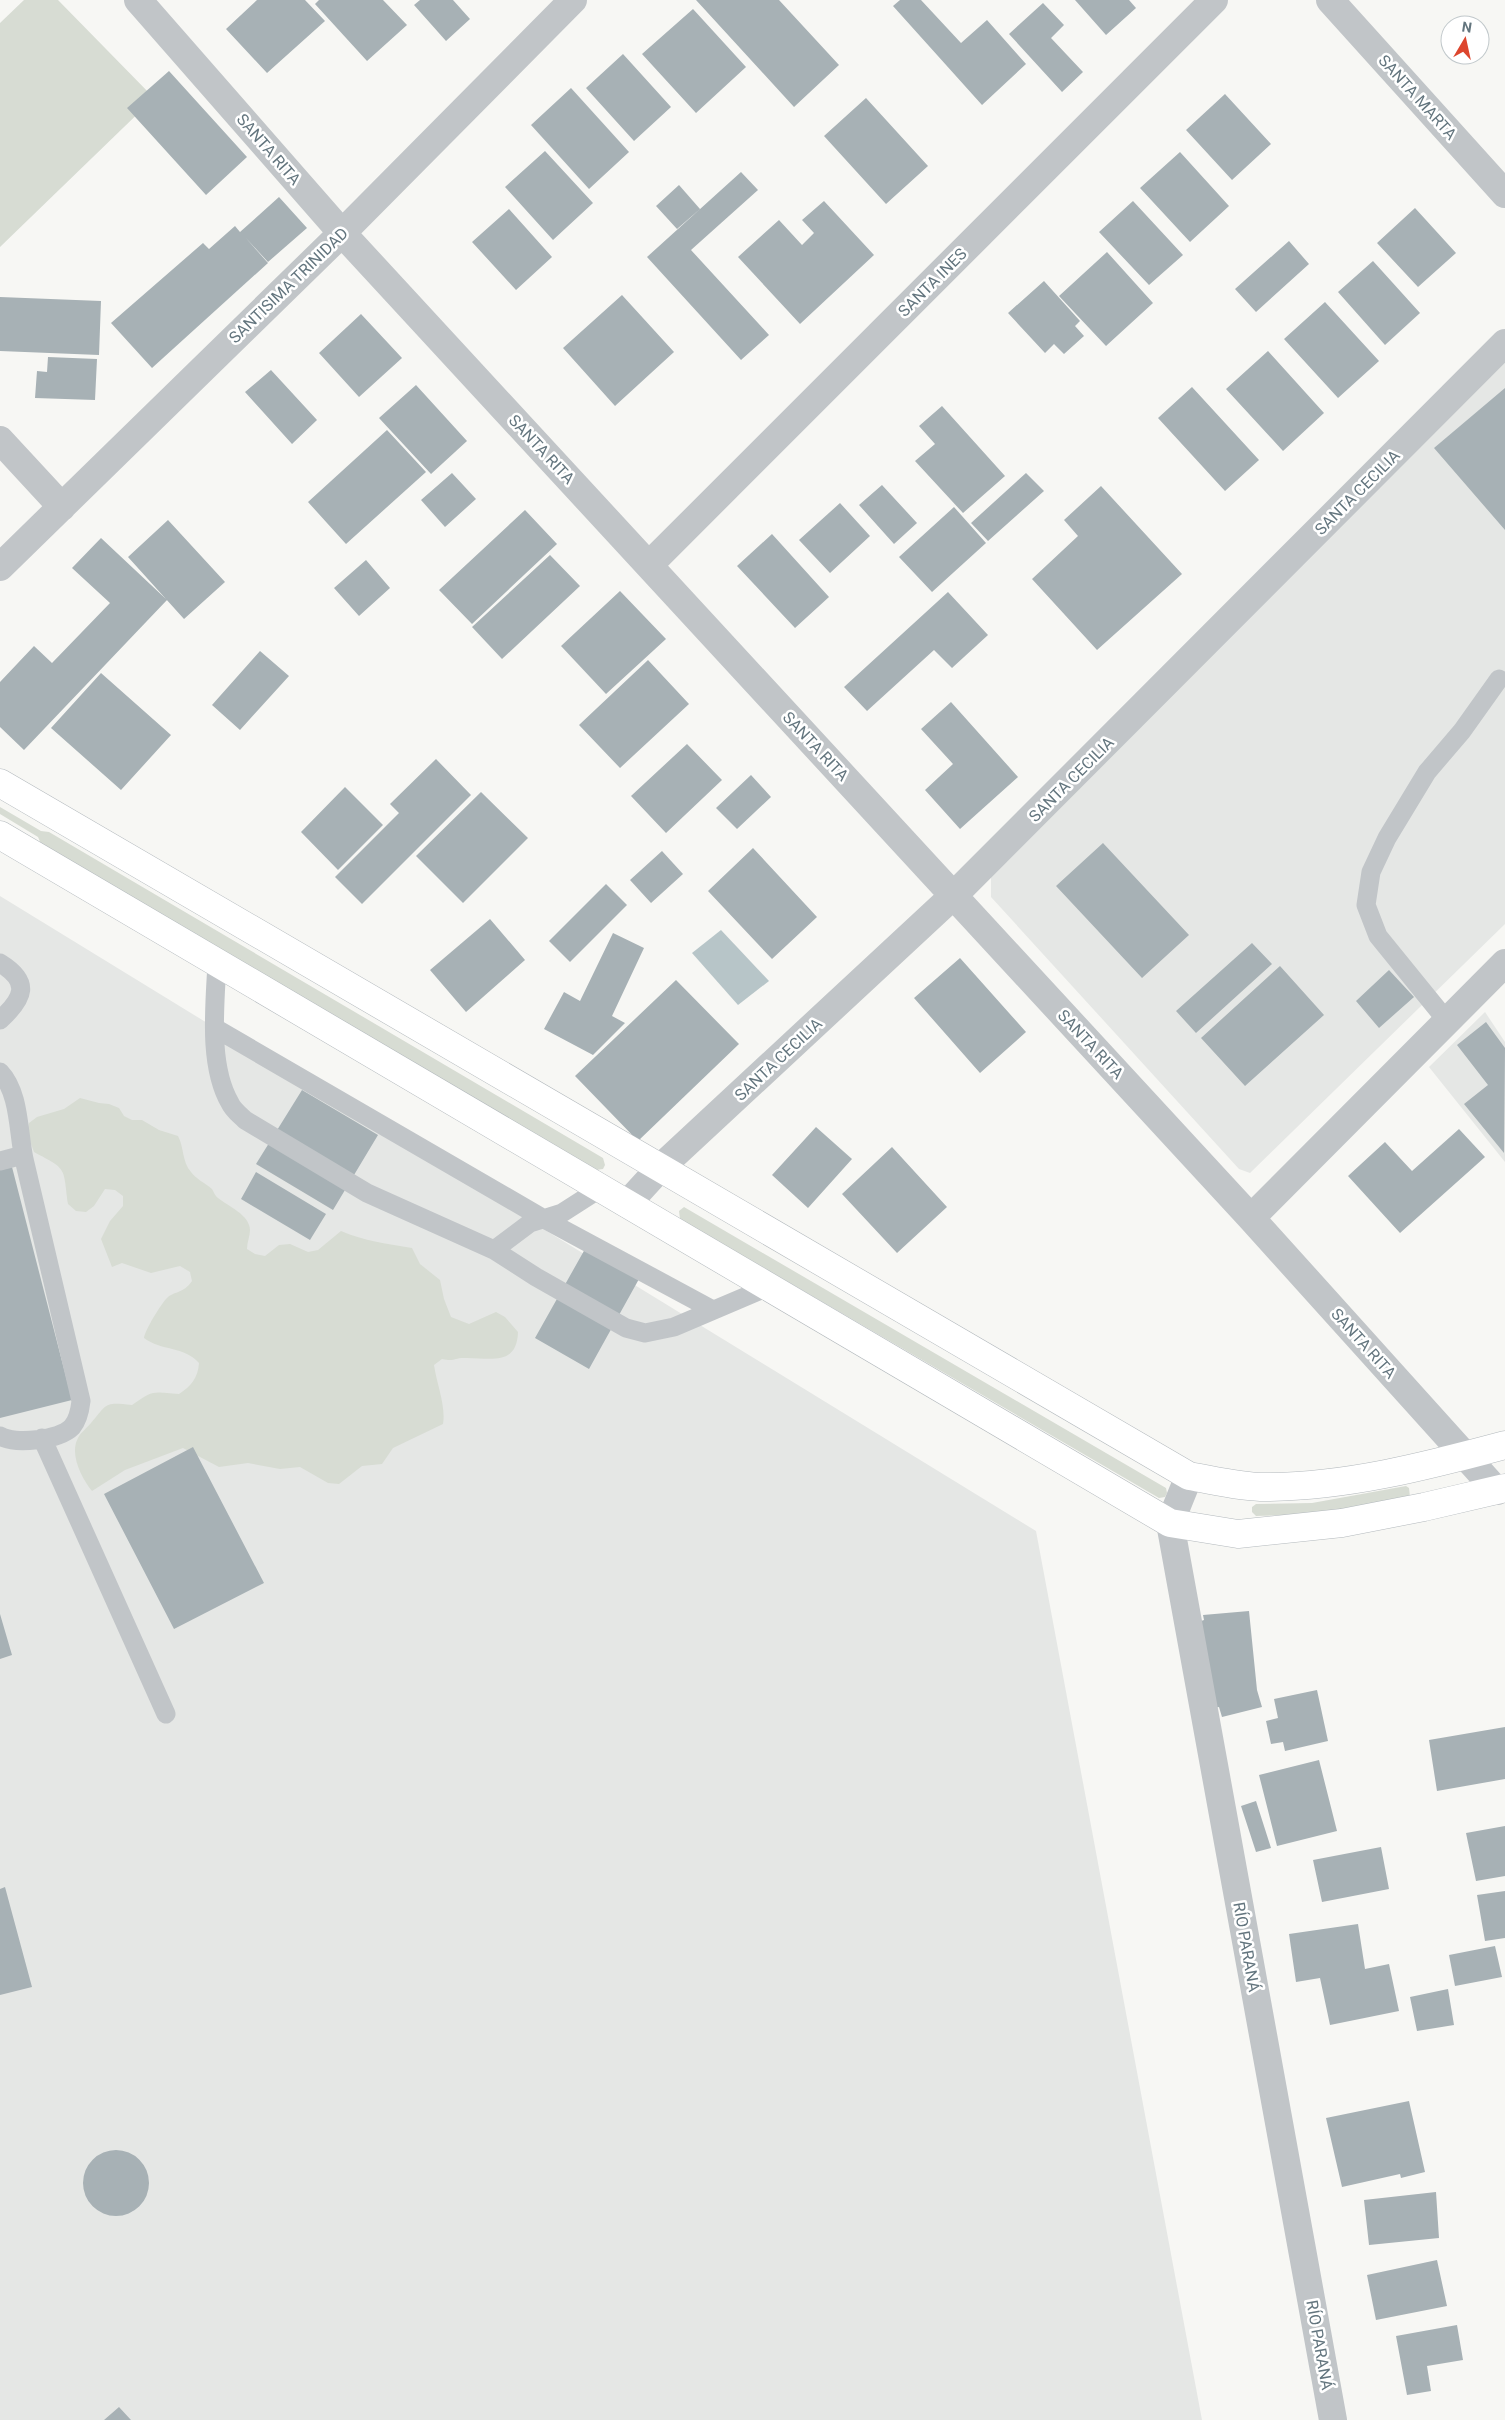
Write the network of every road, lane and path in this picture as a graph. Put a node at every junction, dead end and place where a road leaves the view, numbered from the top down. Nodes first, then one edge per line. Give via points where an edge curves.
1 (138, 0) edge
2 (574, 0) edge
3 (1214, 0) edge
4 (1330, 0) edge
5 (1505, 194) edge
6 (342, 233) junction
7 (1505, 343) edge
8 (0, 440) edge
9 (62, 507) junction
10 (649, 565) junction
11 (0, 567) edge
12 (1499, 678) dead end
13 (0, 783) edge
14 (0, 836) edge
15 (954, 896) junction
16 (0, 962) edge
17 (216, 963) junction
18 (1505, 963) edge
19 (0, 1020) edge
20 (1448, 1021) junction
21 (215, 1028) junction
22 (0, 1072) edge
23 (24, 1155) junction
24 (0, 1161) edge
25 (660, 1168) junction
26 (601, 1188) junction
27 (627, 1204) junction
28 (1251, 1218) junction
29 (544, 1219) junction
30 (494, 1250) junction
31 (768, 1287) junction
32 (713, 1310) junction
33 (0, 1436) edge
34 (42, 1438) junction
35 (1505, 1445) edge
36 (1466, 1456) junction
37 (1189, 1476) junction
38 (1501, 1489) edge
39 (1170, 1523) junction
40 (166, 1714) dead end
41 (1333, 2420) edge

1 - 6 street, SANTA RITA
2 - 6 street, SANTISIMA TRINIDAD
3 - 10 street, SANTA INES
4 - 5 street, SANTA MARTA
6 - 9 street, SANTISIMA TRINIDAD
6 - 10 street, SANTA RITA
7 - 15 street, SANTA CECILIA
8 - 9 street
9 - 11 street, SANTISIMA TRINIDAD
10 - 15 street, SANTA RITA
12 - 20 lane via 1462,731 1427,772 1371,872 1366,906 1378,936
13 - 25 main road
14 - 17 main road
15 - 25 street, SANTA CECILIA
15 - 28 street, SANTA RITA
16 - 19 lane via 21,981 21,996
17 - 21 lane
17 - 26 main road
18 - 20 street
20 - 28 street
21 - 29 lane
21 - 30 lane via 222,1087 230,1105 245,1120 366,1193
22 - 23 lane via 14,1098
23 - 24 lane
23 - 34 lane via 81,1401 73,1426 64,1434
25 - 27 street, SANTA CECILIA
25 - 37 main road
26 - 27 main road
26 - 29 lane via 562,1213
27 - 31 main road
28 - 36 street, SANTA RITA
29 - 30 lane via 530,1223
29 - 32 lane
30 - 32 lane via 626,1328 645,1333 660,1331
31 - 32 lane
31 - 39 main road
33 - 34 lane via 8,1441
34 - 40 lane
35 - 36 main road
36 - 37 main road via 1332,1483 1263,1487
36 - 38 street, SANTA RITA
37 - 39 street
38 - 39 main road via 1342,1523 1238,1534
39 - 41 street, RÍO PARANÁ

